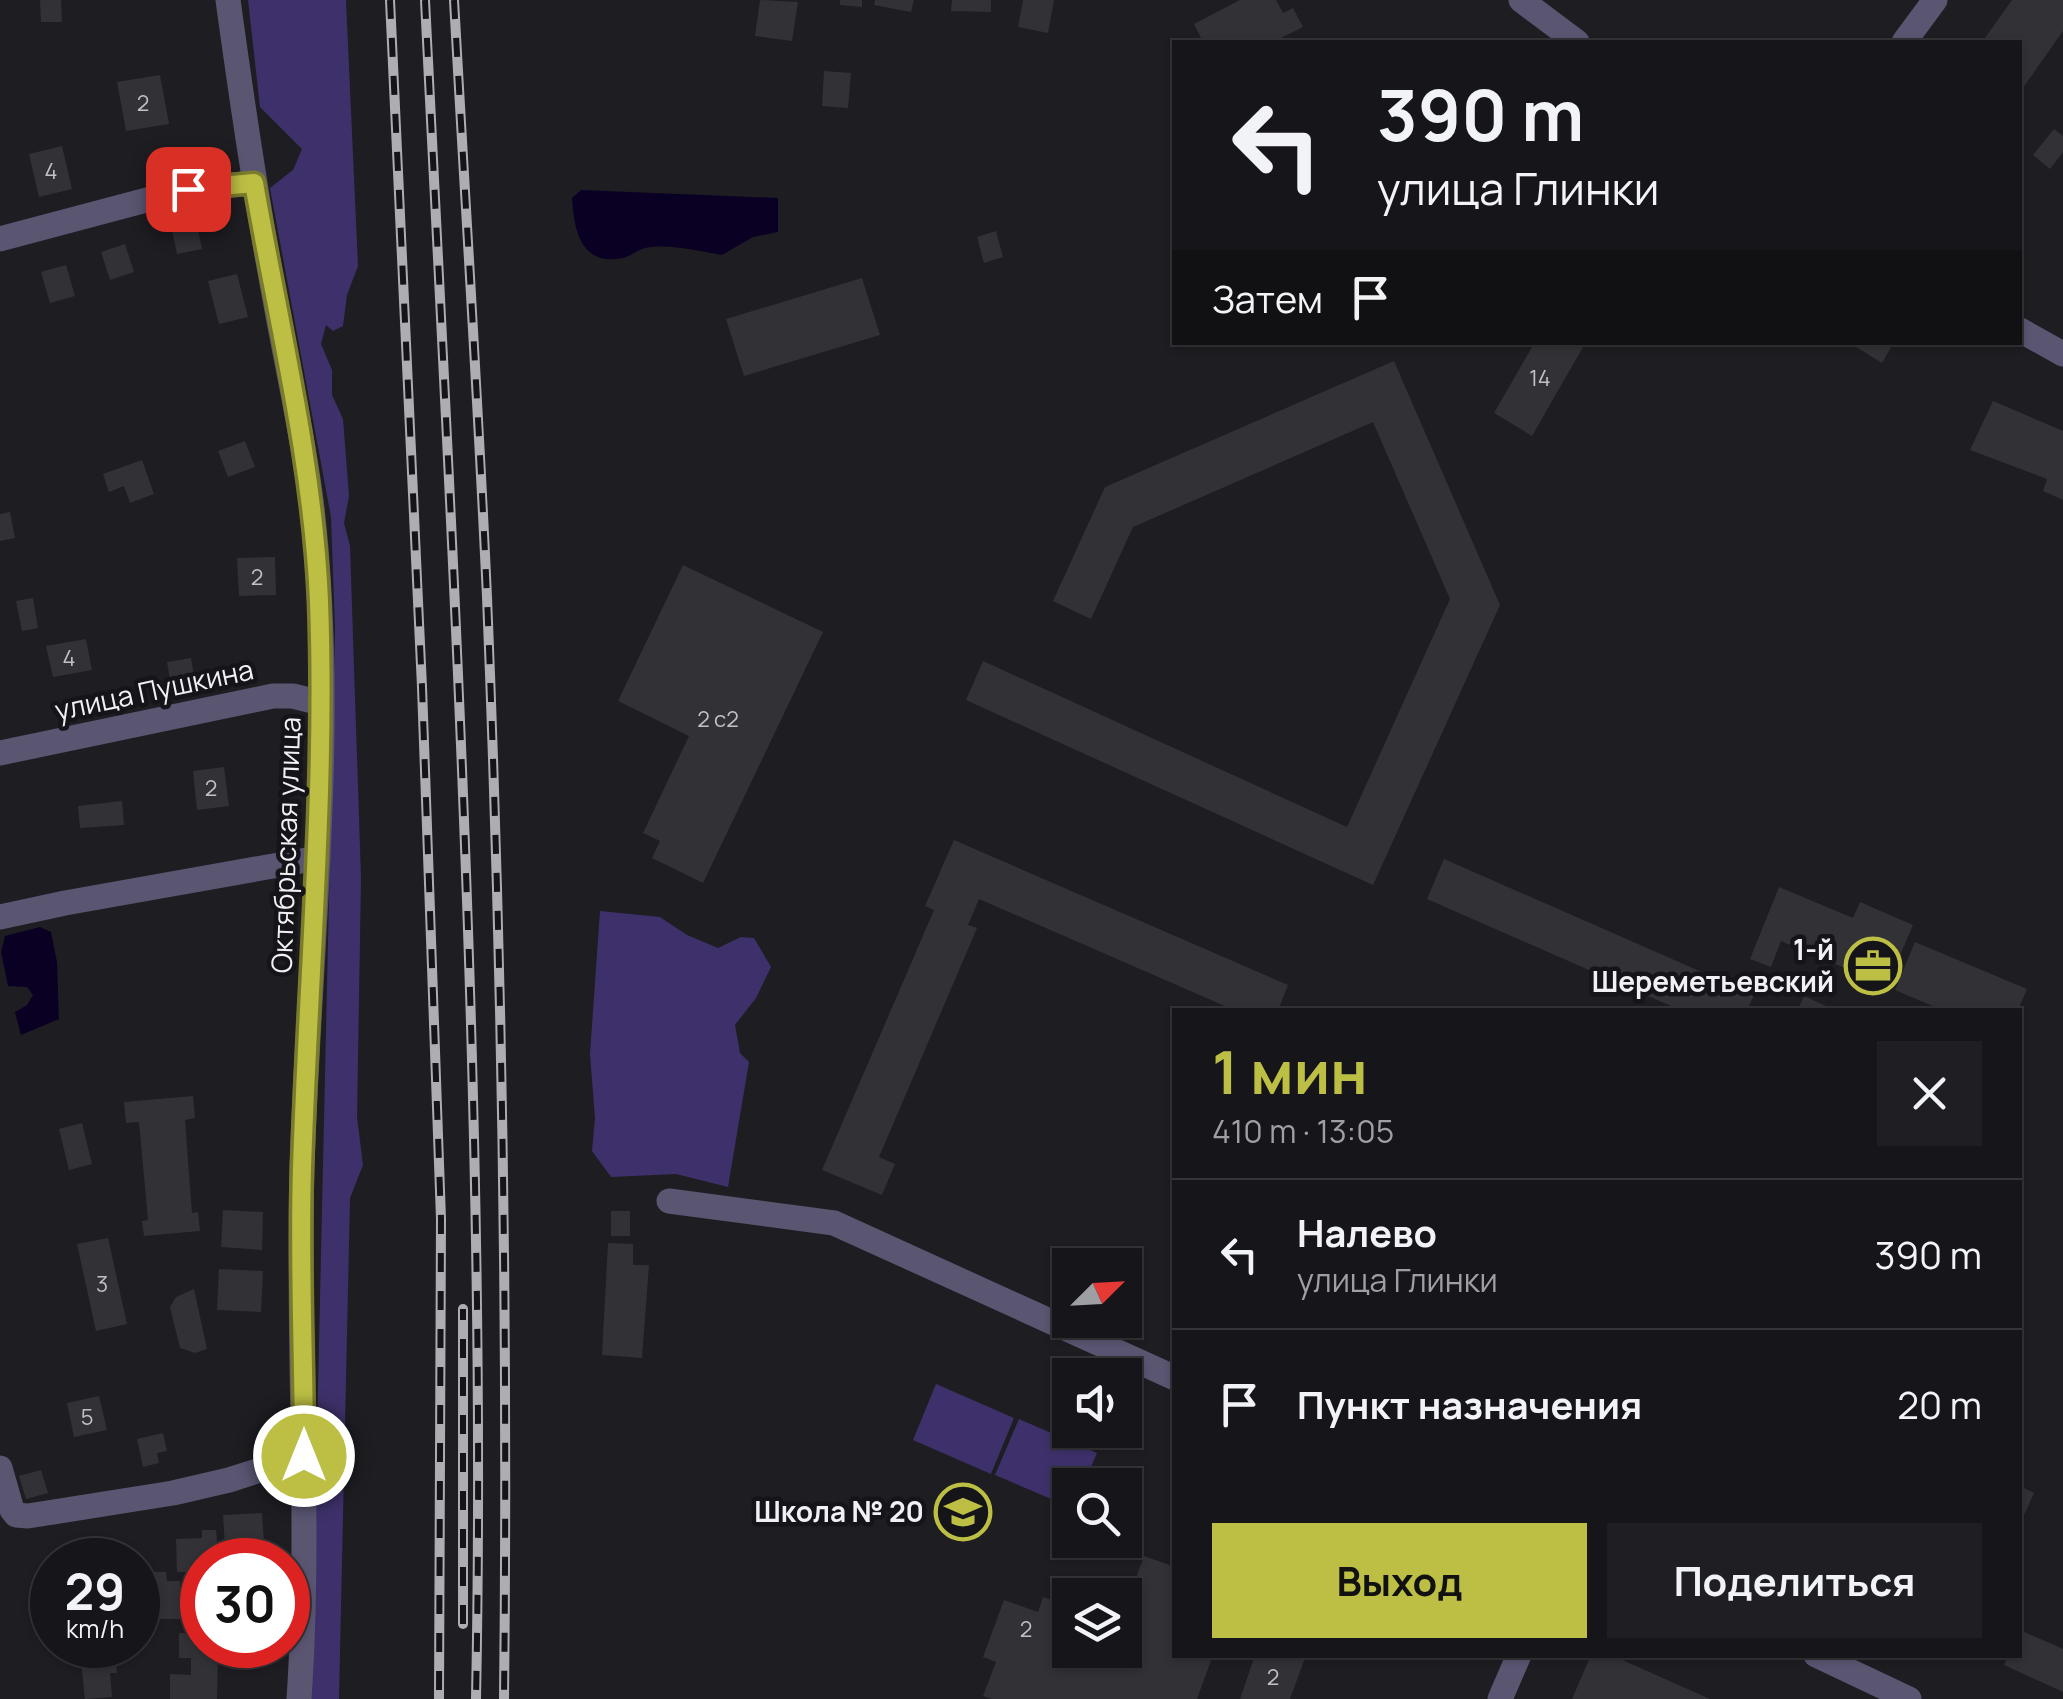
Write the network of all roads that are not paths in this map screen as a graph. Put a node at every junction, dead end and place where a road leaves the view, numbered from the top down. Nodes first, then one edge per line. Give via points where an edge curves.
1 (228, 0) edge
2 (1521, 0) edge
3 (1935, 0) edge
4 (1575, 40) edge
5 (1905, 40) edge
6 (254, 183) junction
7 (0, 239) edge
8 (2022, 331) edge
9 (2063, 354) edge
10 (321, 704) junction
11 (0, 753) edge
12 (318, 858) junction
13 (0, 917) edge
14 (668, 1201) dead end
15 (1172, 1377) edge
16 (304, 1456) junction
17 (0, 1468) edge
18 (1518, 1658) edge
19 (1822, 1658) edge
20 (299, 1699) edge
21 (1500, 1699) edge
22 (1909, 1699) edge

1 - 6 street, Октябрьская улица
2 - 4 street
3 - 5 street
6 - 7 street via 188,189
6 - 10 street, Октябрьская улица via 312,505
8 - 9 street
10 - 11 street, улица Пушкина via 273,696
10 - 12 street, Октябрьская улица
12 - 13 street
12 - 16 street, Октябрьская улица via 302,1170
14 - 15 street via 834,1223
16 - 17 street via 173,1494 16,1515
16 - 20 street, Октябрьская улица
18 - 21 street
19 - 22 street

